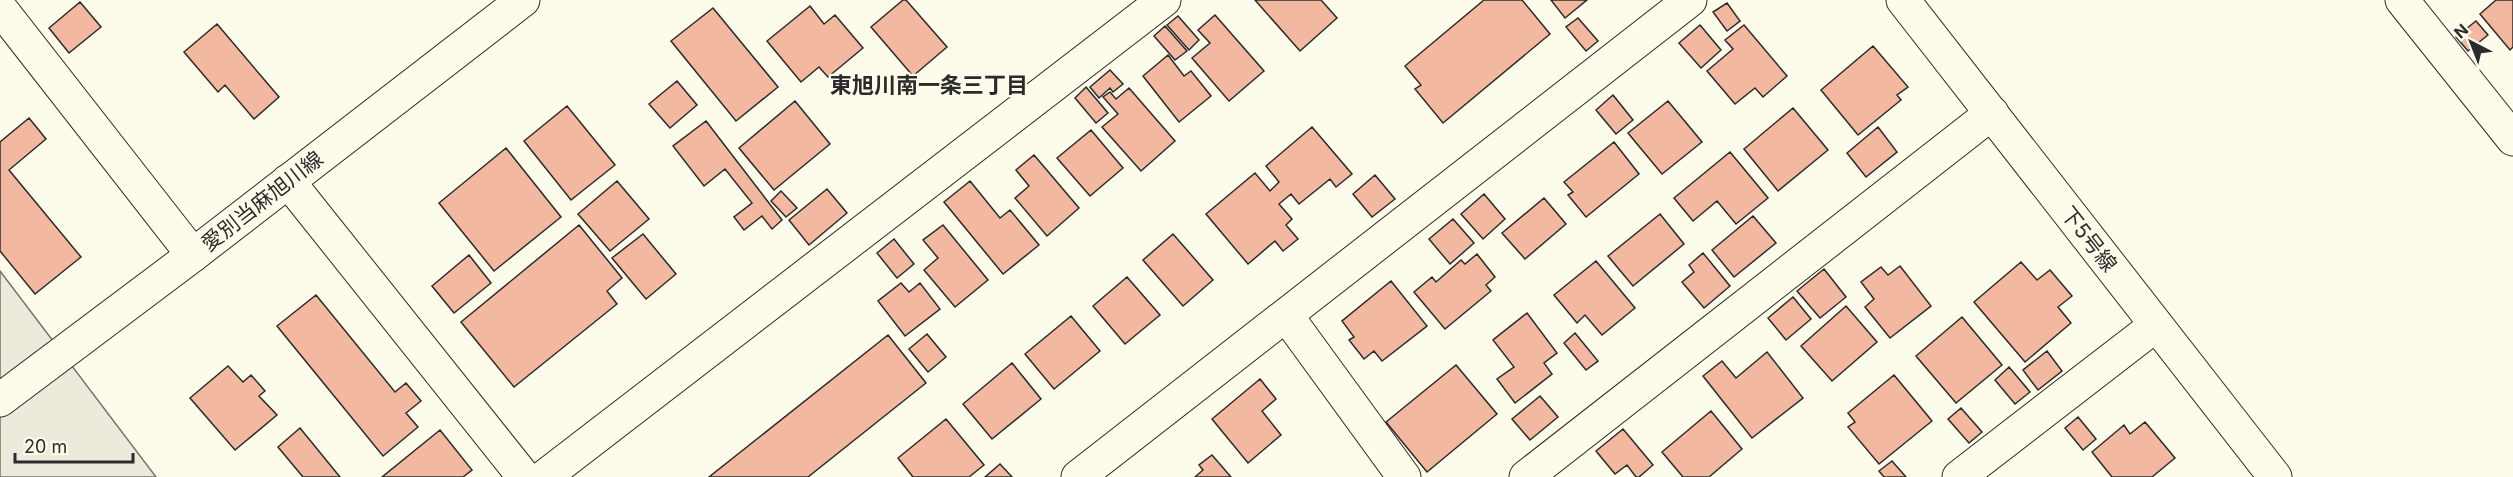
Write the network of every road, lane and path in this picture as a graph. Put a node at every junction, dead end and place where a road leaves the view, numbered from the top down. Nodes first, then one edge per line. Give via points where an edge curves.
1 (523, 0) edge
2 (1164, 0) edge
3 (1690, 0) edge
4 (1903, 0) edge
5 (2402, 0) edge
6 (0, 8) edge
7 (1992, 113) junction
8 (2513, 139) edge
9 (288, 181) junction
10 (193, 255) junction
11 (1286, 315) junction
12 (2156, 325) junction
13 (11, 391) edge
14 (524, 477) edge
15 (544, 477) edge
16 (1078, 477) edge
17 (1404, 477) edge
18 (1526, 477) edge
19 (1959, 477) edge
20 (2275, 477) edge

1 - 9 street, 愛別当麻旭川線
2 - 15 street
3 - 11 street
4 - 7 street, 下5号線
5 - 8 street
6 - 10 street
7 - 12 street, 下5号線
7 - 18 street
9 - 10 street, 愛別当麻旭川線
9 - 14 street
10 - 13 street, 愛別当麻旭川線
11 - 16 street
11 - 17 street
12 - 19 street
12 - 20 street, 下5号線

